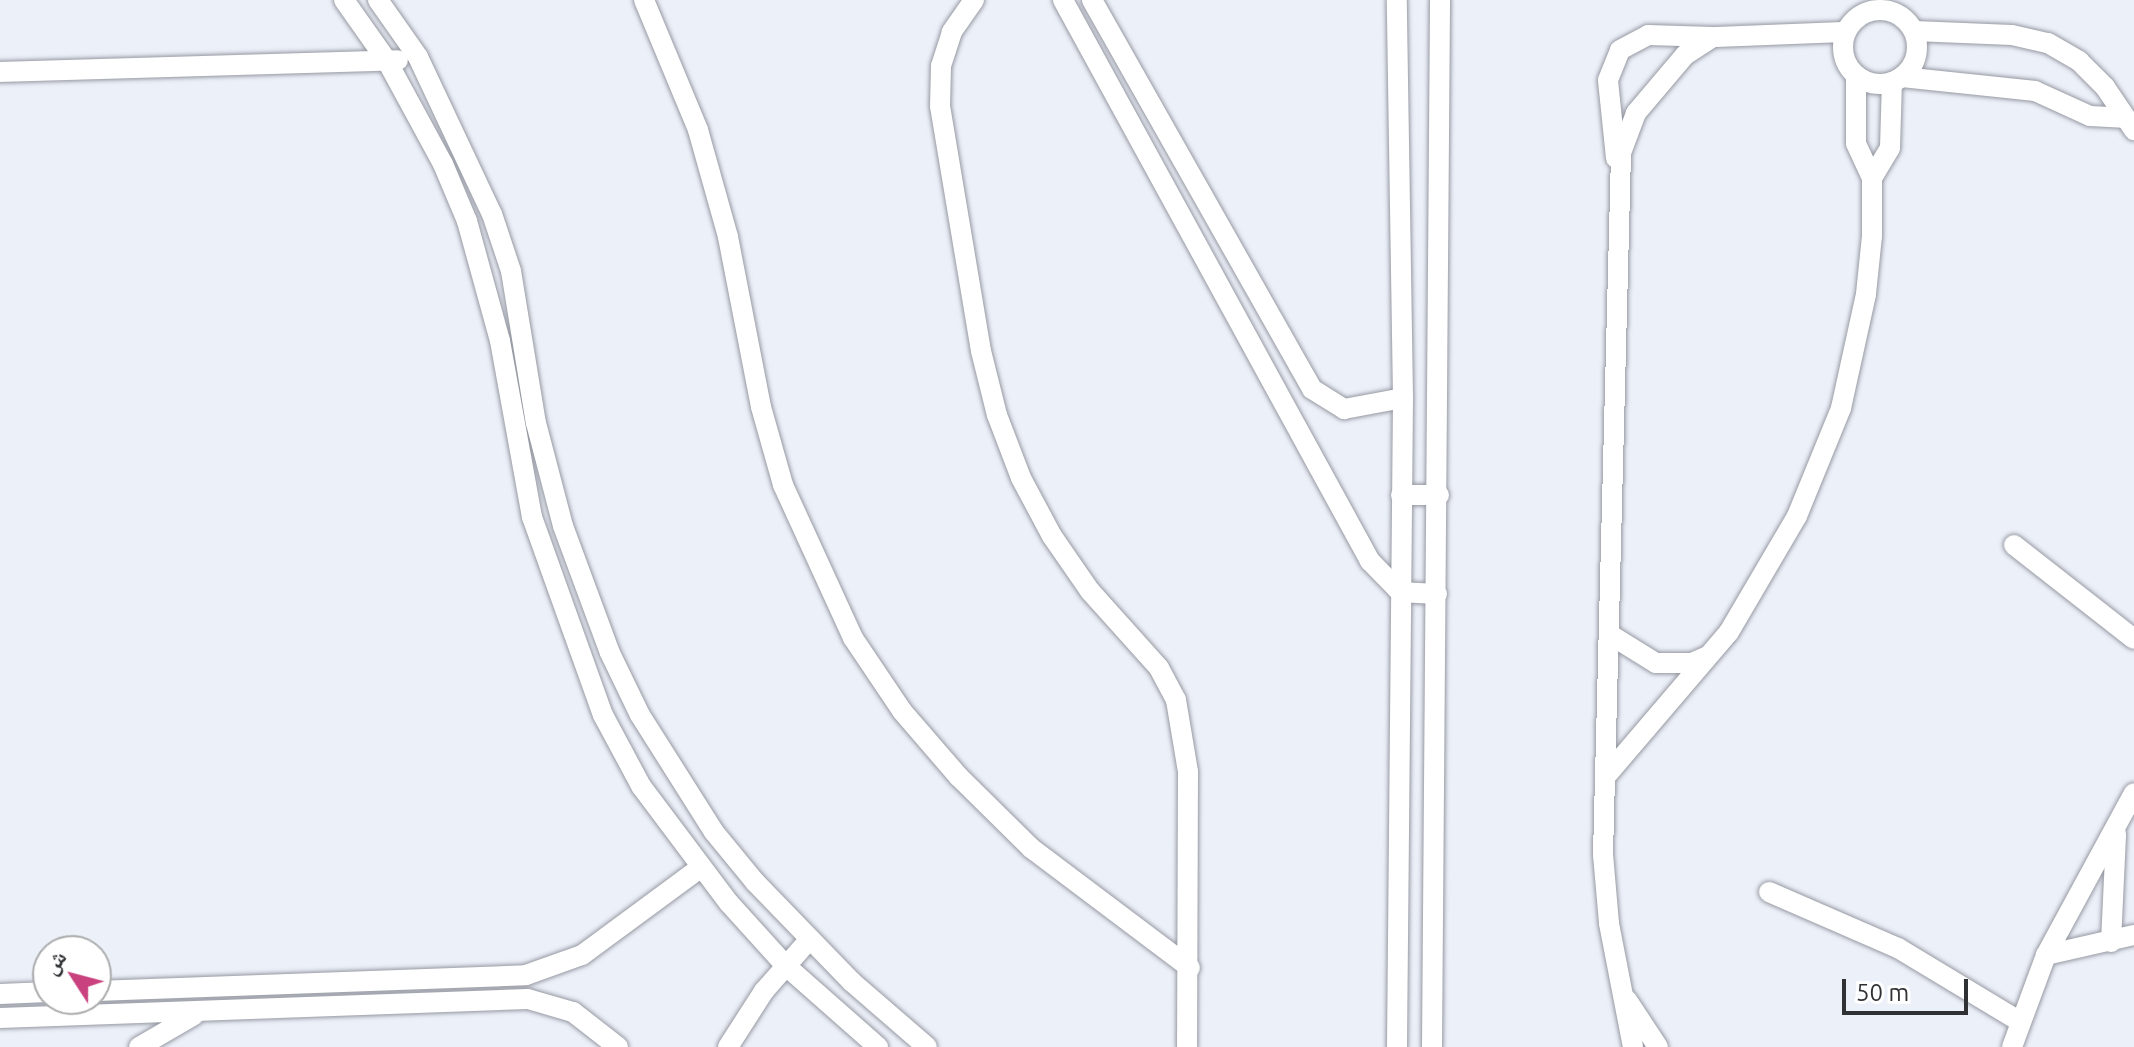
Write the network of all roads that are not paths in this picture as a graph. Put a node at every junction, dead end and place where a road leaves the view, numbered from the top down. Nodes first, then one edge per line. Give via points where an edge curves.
1 (344, 0) edge
2 (378, 0) edge
3 (644, 0) edge
4 (974, 0) edge
5 (1063, 0) edge
6 (1092, 0) edge
7 (1397, 0) edge
8 (1440, 0) edge
9 (1867, 6) edge
10 (1892, 6) edge
11 (1914, 31) junction
12 (1846, 32) junction
13 (1713, 37) junction
14 (418, 57) junction
15 (387, 61) junction
16 (0, 72) edge
17 (1856, 76) junction
18 (1897, 80) junction
19 (2129, 124) edge
20 (1618, 177) junction
21 (1872, 178) junction
22 (1290, 353) junction
23 (1267, 368) junction
24 (1312, 389) junction
25 (1403, 398) junction
26 (1286, 404) junction
27 (1401, 495) junction
28 (1439, 495) junction
29 (2014, 545) dead end
30 (1400, 592) junction
31 (1437, 594) junction
32 (1609, 634) junction
33 (2134, 639) edge
34 (1708, 656) junction
35 (1606, 776) junction
36 (2134, 793) edge
37 (2116, 826) junction
38 (700, 868) junction
39 (1769, 892) dead end
40 (2134, 935) edge
41 (809, 940) junction
42 (2111, 942) junction
43 (2046, 955) junction
44 (785, 965) junction
45 (1190, 968) junction
46 (112, 990) edge
47 (1620, 990) junction
48 (32, 993) edge
49 (0, 994) edge
50 (202, 1010) junction
51 (0, 1018) edge
52 (2019, 1021) junction
53 (139, 1047) edge
54 (618, 1047) edge
55 (728, 1047) edge
56 (878, 1047) edge
57 (927, 1047) edge
58 (1187, 1047) edge
59 (1397, 1047) edge
60 (1432, 1047) edge
61 (1633, 1047) edge
62 (1658, 1047) edge
63 (2012, 1047) edge

1 - 15 street
2 - 14 street
3 - 45 street via 698,130 728,237 761,407 783,485 853,638 902,711 1031,848
4 - 45 street via 952,32 941,66 940,106 981,351 1021,478 1052,536 1090,591 1159,668 1176,700 1188,772
5 - 23 street
6 - 22 street
7 - 25 street
8 - 28 street
9 - 10 street
9 - 12 street
10 - 11 street
11 - 18 street via 1916,56
11 - 19 street via 2012,35 2048,43 2097,78
12 - 13 street
12 - 17 street via 1843,51
13 - 20 street via 1685,55 1636,113
13 - 20 street via 1648,35 1620,50 1608,80
14 - 15 street
14 - 41 street via 468,153 502,242 525,335 543,459 610,653 654,739 714,832
15 - 16 street
15 - 38 street via 443,164 472,236 500,341 532,517 575,646 641,786
17 - 18 street via 1873,83
17 - 21 street via 1856,143
18 - 19 street via 2035,91 2090,116
18 - 21 street via 1890,148
20 - 32 street
21 - 34 street via 1866,294 1841,408 1797,516 1763,579
22 - 23 street via 1283,363
22 - 24 street
23 - 26 street
24 - 25 street via 1344,409
24 - 26 street via 1294,393
25 - 27 street
26 - 30 street via 1370,561
27 - 28 street
27 - 30 street
28 - 31 street
29 - 33 street
30 - 31 street
30 - 59 street
31 - 60 street
32 - 34 street via 1656,663 1692,663
32 - 35 street
34 - 35 street
35 - 47 street via 1603,855
36 - 37 street
37 - 42 street
37 - 43 street
38 - 44 street
38 - 46 street via 582,955 526,975
39 - 52 street via 1898,948
40 - 42 street
41 - 44 street
41 - 57 street
42 - 43 street
43 - 52 street
44 - 55 street
44 - 56 street
45 - 58 street
47 - 61 street
47 - 62 street
48 - 49 street
50 - 51 street
50 - 53 street
50 - 54 street via 528,999 573,1012
52 - 63 street

